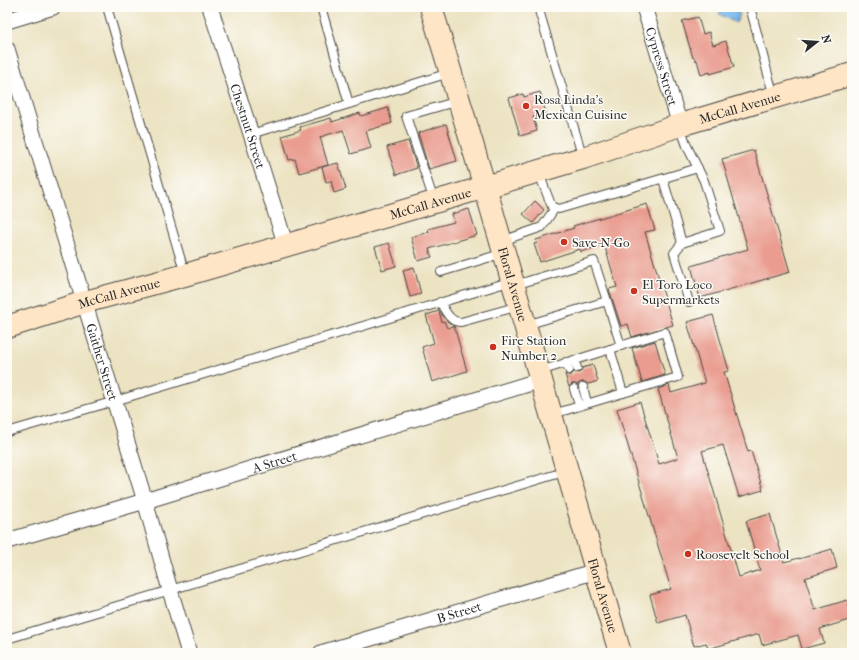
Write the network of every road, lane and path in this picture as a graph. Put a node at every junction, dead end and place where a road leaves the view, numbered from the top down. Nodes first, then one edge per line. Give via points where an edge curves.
1 (53, 7) edge
2 (107, 7) edge
3 (210, 7) edge
4 (321, 7) edge
5 (431, 7) edge
6 (538, 7) edge
7 (644, 7) edge
8 (750, 7) edge
9 (7, 21) edge
10 (7, 49) edge
11 (450, 73) junction
12 (852, 74) edge
13 (774, 97) junction
14 (459, 100) junction
15 (349, 104) junction
16 (680, 125) junction
17 (251, 134) junction
18 (583, 158) junction
19 (698, 168) junction
20 (538, 171) junction
21 (663, 178) junction
22 (485, 187) junction
23 (434, 203) junction
24 (555, 208) junction
25 (682, 243) junction
26 (286, 246) junction
27 (503, 247) junction
28 (441, 272) dead end
29 (185, 275) junction
30 (513, 283) junction
31 (607, 301) junction
32 (85, 302) junction
33 (440, 302) junction
34 (689, 302) dead end
35 (522, 316) junction
36 (7, 327) edge
37 (621, 346) junction
38 (610, 349) junction
39 (540, 375) junction
40 (579, 388) dead end
41 (623, 393) junction
42 (115, 400) junction
43 (583, 404) junction
44 (551, 414) junction
45 (7, 432) edge
46 (568, 471) junction
47 (145, 501) junction
48 (7, 541) edge
49 (596, 571) junction
50 (170, 590) junction
51 (7, 639) edge
52 (189, 653) edge
53 (321, 653) edge
54 (620, 653) edge

1 - 9 street
2 - 29 lane
3 - 17 street, Chestnut Street
4 - 15 lane
5 - 11 main road, Floral Avenue
6 - 18 lane
7 - 16 street, Cypress Street
8 - 13 lane
10 - 32 street, Gaither Street
11 - 14 main road, Floral Avenue
11 - 15 lane
12 - 13 main road, McCall Avenue
13 - 16 main road, McCall Avenue
14 - 22 main road, Floral Avenue
14 - 23 lane via 406,116
15 - 17 lane
16 - 18 main road, McCall Avenue
16 - 19 lane
17 - 26 street, Chestnut Street
18 - 20 main road, McCall Avenue
19 - 21 lane
19 - 25 lane via 720,231
20 - 22 main road, McCall Avenue
20 - 24 lane via 552,207
21 - 24 lane via 559,209
21 - 25 lane
22 - 23 main road, McCall Avenue
22 - 27 main road, Floral Avenue
23 - 26 main road, McCall Avenue
24 - 27 lane via 542,227
25 - 34 lane via 674,253
26 - 29 main road, McCall Avenue
27 - 28 lane
27 - 30 main road, Floral Avenue
29 - 32 main road, McCall Avenue
30 - 31 lane via 594,261
30 - 33 lane
30 - 35 main road, Floral Avenue
31 - 35 lane
31 - 37 lane
32 - 36 main road, McCall Avenue
32 - 42 street, Gaither Street
33 - 35 lane via 451,319 457,322
33 - 42 lane
35 - 39 main road, Floral Avenue
37 - 38 lane
37 - 41 lane via 665,332 678,377
38 - 39 lane
38 - 41 lane
39 - 44 main road, Floral Avenue
39 - 47 street, A Street
40 - 43 lane
41 - 43 lane
42 - 45 lane
42 - 47 street, Gaither Street
43 - 44 lane
44 - 46 main road, Floral Avenue
46 - 49 main road, Floral Avenue
46 - 50 lane
47 - 48 street, A Street
47 - 50 street, Gaither Street
49 - 53 street, B Street
49 - 54 main road, Floral Avenue
50 - 51 lane
50 - 52 street, Gaither Street

